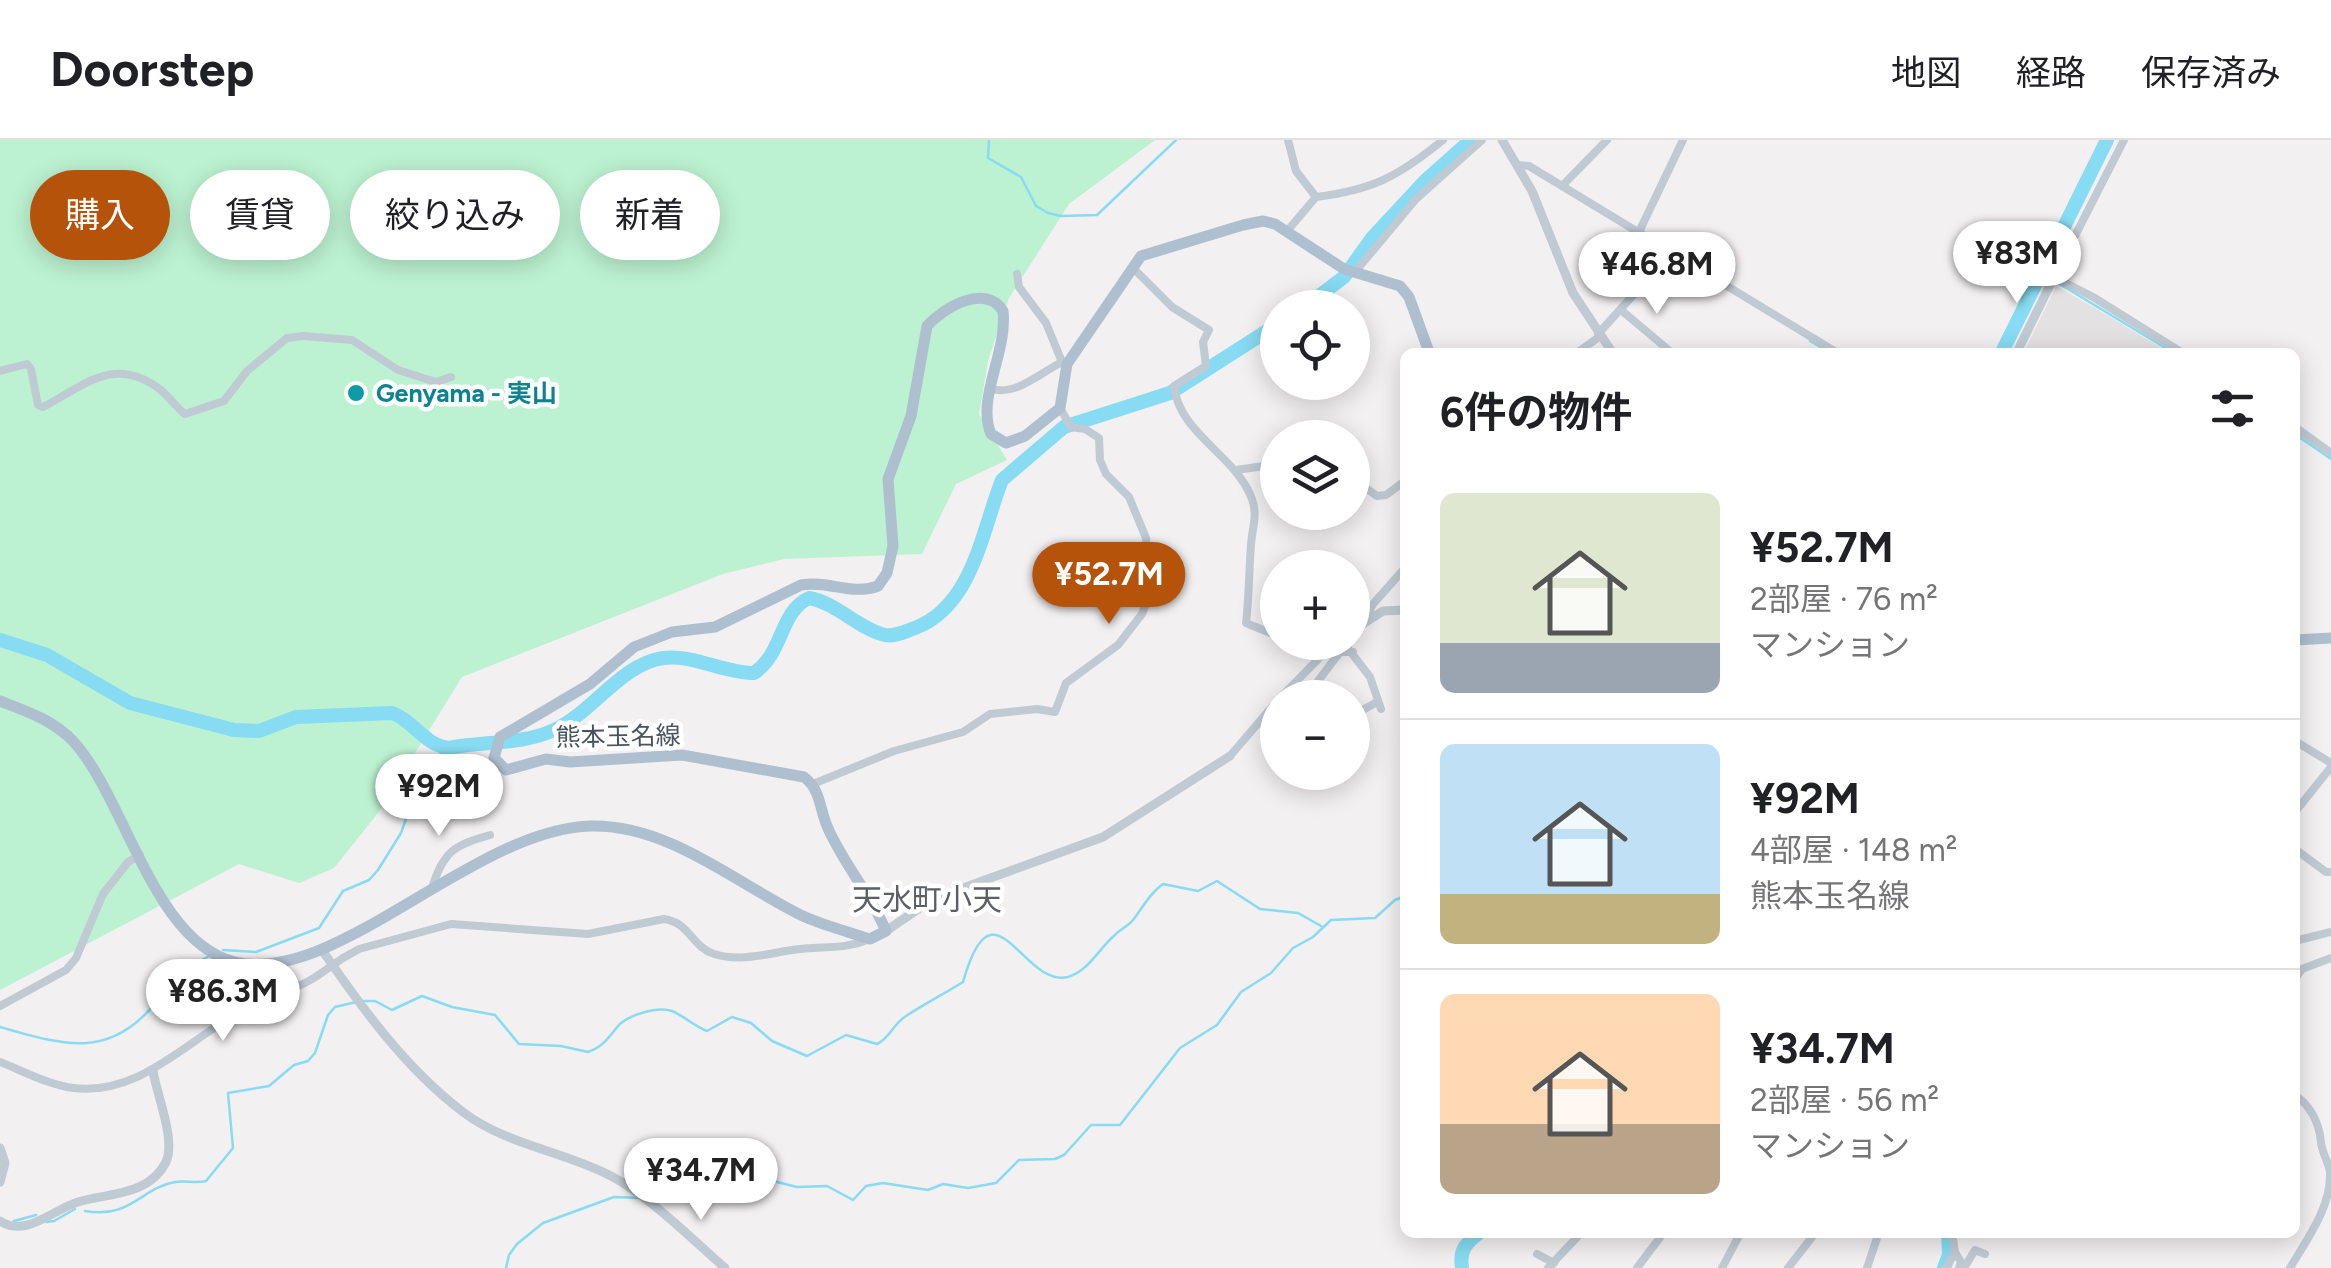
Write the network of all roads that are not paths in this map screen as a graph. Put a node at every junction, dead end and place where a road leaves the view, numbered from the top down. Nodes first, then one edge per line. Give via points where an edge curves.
1 (1288, 140) edge
2 (1443, 140) edge
3 (1482, 140) edge
4 (1502, 140) edge
5 (1607, 140) edge
6 (1683, 140) edge
7 (2124, 140) edge
8 (1517, 166) junction
9 (1562, 186) junction
10 (1316, 197) junction
11 (1288, 230) junction
12 (1638, 234) junction
13 (1672, 252) junction
14 (1132, 267) junction
15 (1355, 272) junction
16 (1017, 274) dead end
17 (2054, 277) junction
18 (1621, 310) junction
19 (1599, 335) junction
20 (1428, 348) edge
21 (1583, 348) edge
22 (1609, 348) edge
23 (1666, 348) edge
24 (1829, 348) edge
25 (2019, 348) edge
26 (2176, 348) edge
27 (1064, 363) junction
28 (0, 371) edge
29 (450, 377) dead end
30 (992, 390) junction
31 (1060, 408) junction
32 (2300, 430) edge
33 (2331, 453) edge
34 (1260, 467) edge
35 (1236, 470) junction
36 (1400, 485) edge
37 (1370, 491) edge
38 (1400, 574) edge
39 (1400, 609) edge
40 (1372, 616) joint
41 (1260, 629) edge
42 (2331, 638) edge
43 (2300, 640) edge
44 (1320, 660) edge
45 (1334, 660) edge
46 (1358, 660) edge
47 (1299, 680) edge
48 (1318, 680) dead end
49 (0, 701) edge
50 (1370, 708) edge
51 (1260, 721) edge
52 (2300, 744) edge
53 (1230, 756) joint
54 (2331, 765) edge
55 (813, 784) junction
56 (2300, 805) edge
57 (490, 834) dead end
58 (2300, 853) edge
59 (140, 855) junction
60 (2331, 872) edge
61 (432, 888) junction
62 (886, 931) junction
63 (2331, 932) edge
64 (870, 939) junction
65 (2300, 940) edge
66 (322, 950) junction
67 (2331, 958) edge
68 (2300, 972) edge
69 (277, 992) junction
70 (164, 998) dead end
71 (0, 1006) edge
72 (0, 1062) edge
73 (153, 1072) junction
74 (2300, 1100) edge
75 (0, 1148) edge
76 (0, 1182) edge
77 (0, 1221) edge
78 (1576, 1238) edge
79 (1660, 1238) edge
80 (1739, 1238) edge
81 (1811, 1238) edge
82 (1877, 1238) edge
83 (1953, 1238) edge
84 (1955, 1252) junction
85 (1538, 1254) dead end
86 (1985, 1254) dead end
87 (1551, 1265) edge
88 (725, 1268) edge
89 (1638, 1268) edge
90 (1722, 1268) edge
91 (1788, 1268) edge
92 (1867, 1268) edge
93 (1946, 1268) edge
94 (1962, 1268) edge
95 (2290, 1268) edge

1 - 10 street via 1296,171
2 - 10 street via 1364,190
3 - 15 street via 1416,199
4 - 8 street
5 - 9 street
6 - 12 street
7 - 17 street
8 - 9 street
8 - 19 street
9 - 12 street
10 - 11 street
11 - 14 main road via 1262,221 1243,224 1141,256
11 - 15 main road
12 - 13 street
13 - 18 street
13 - 24 street
14 - 27 main road
14 - 35 street via 1172,307 1209,330 1206,366 1174,392 1196,430
15 - 20 main road via 1400,286
16 - 27 street
17 - 25 street
17 - 26 street
18 - 19 street
18 - 23 street
19 - 21 street
19 - 22 street
27 - 30 street via 1019,388
27 - 31 main road
28 - 29 street via 27,364 43,407 96,376 131,374 185,414 224,401 287,338 352,340 398,370 436,382
30 - 31 main road, 熊本玉名線 via 987,424 1006,443
30 - 55 main road, 熊本玉名線 via 1003,311 979,296 927,326 911,416 888,479 893,546 878,586 857,591 814,582 715,628 654,636 498,742 494,758 506,770 546,759 682,755
31 - 55 street via 1069,424 1099,438 1106,474 1128,497 1146,538 1152,590 1142,614 1118,645 1066,682 1056,712 990,714 963,732
32 - 33 street
34 - 35 street
35 - 41 street via 1255,513 1246,623
36 - 37 street via 1386,495
38 - 40 street via 1373,604
39 - 40 street
42 - 43 main road
44 - 47 street
45 - 48 street
46 - 50 street via 1379,705
49 - 59 main road via 47,721 71,740
51 - 53 street
52 - 54 street
53 - 62 street via 1103,837 933,899
54 - 56 street
55 - 62 main road via 827,826
57 - 61 street via 464,842 440,862
58 - 60 street
59 - 66 main road via 188,933 222,958 258,964
59 - 71 street via 103,894 66,970
61 - 64 main road via 535,835 604,827 669,843 808,918
61 - 66 main road
62 - 64 main road
63 - 65 street
64 - 69 street, bridge via 835,950 751,958 710,952 684,925 664,919 588,934 451,924 358,948 301,986
66 - 88 street via 406,1059 476,1120 632,1189
67 - 68 street
69 - 70 street via 226,986 165,1004
69 - 73 street
72 - 73 street via 68,1088
73 - 77 street via 170,1138 156,1174 123,1194 84,1200 28,1226
74 - 95 street via 2320,1129 2329,1194
75 - 76 street
78 - 87 street
79 - 89 street
80 - 90 street
81 - 91 street
82 - 92 street
83 - 84 street
84 - 93 street
84 - 94 street
85 - 87 street
86 - 94 street via 1975,1250

